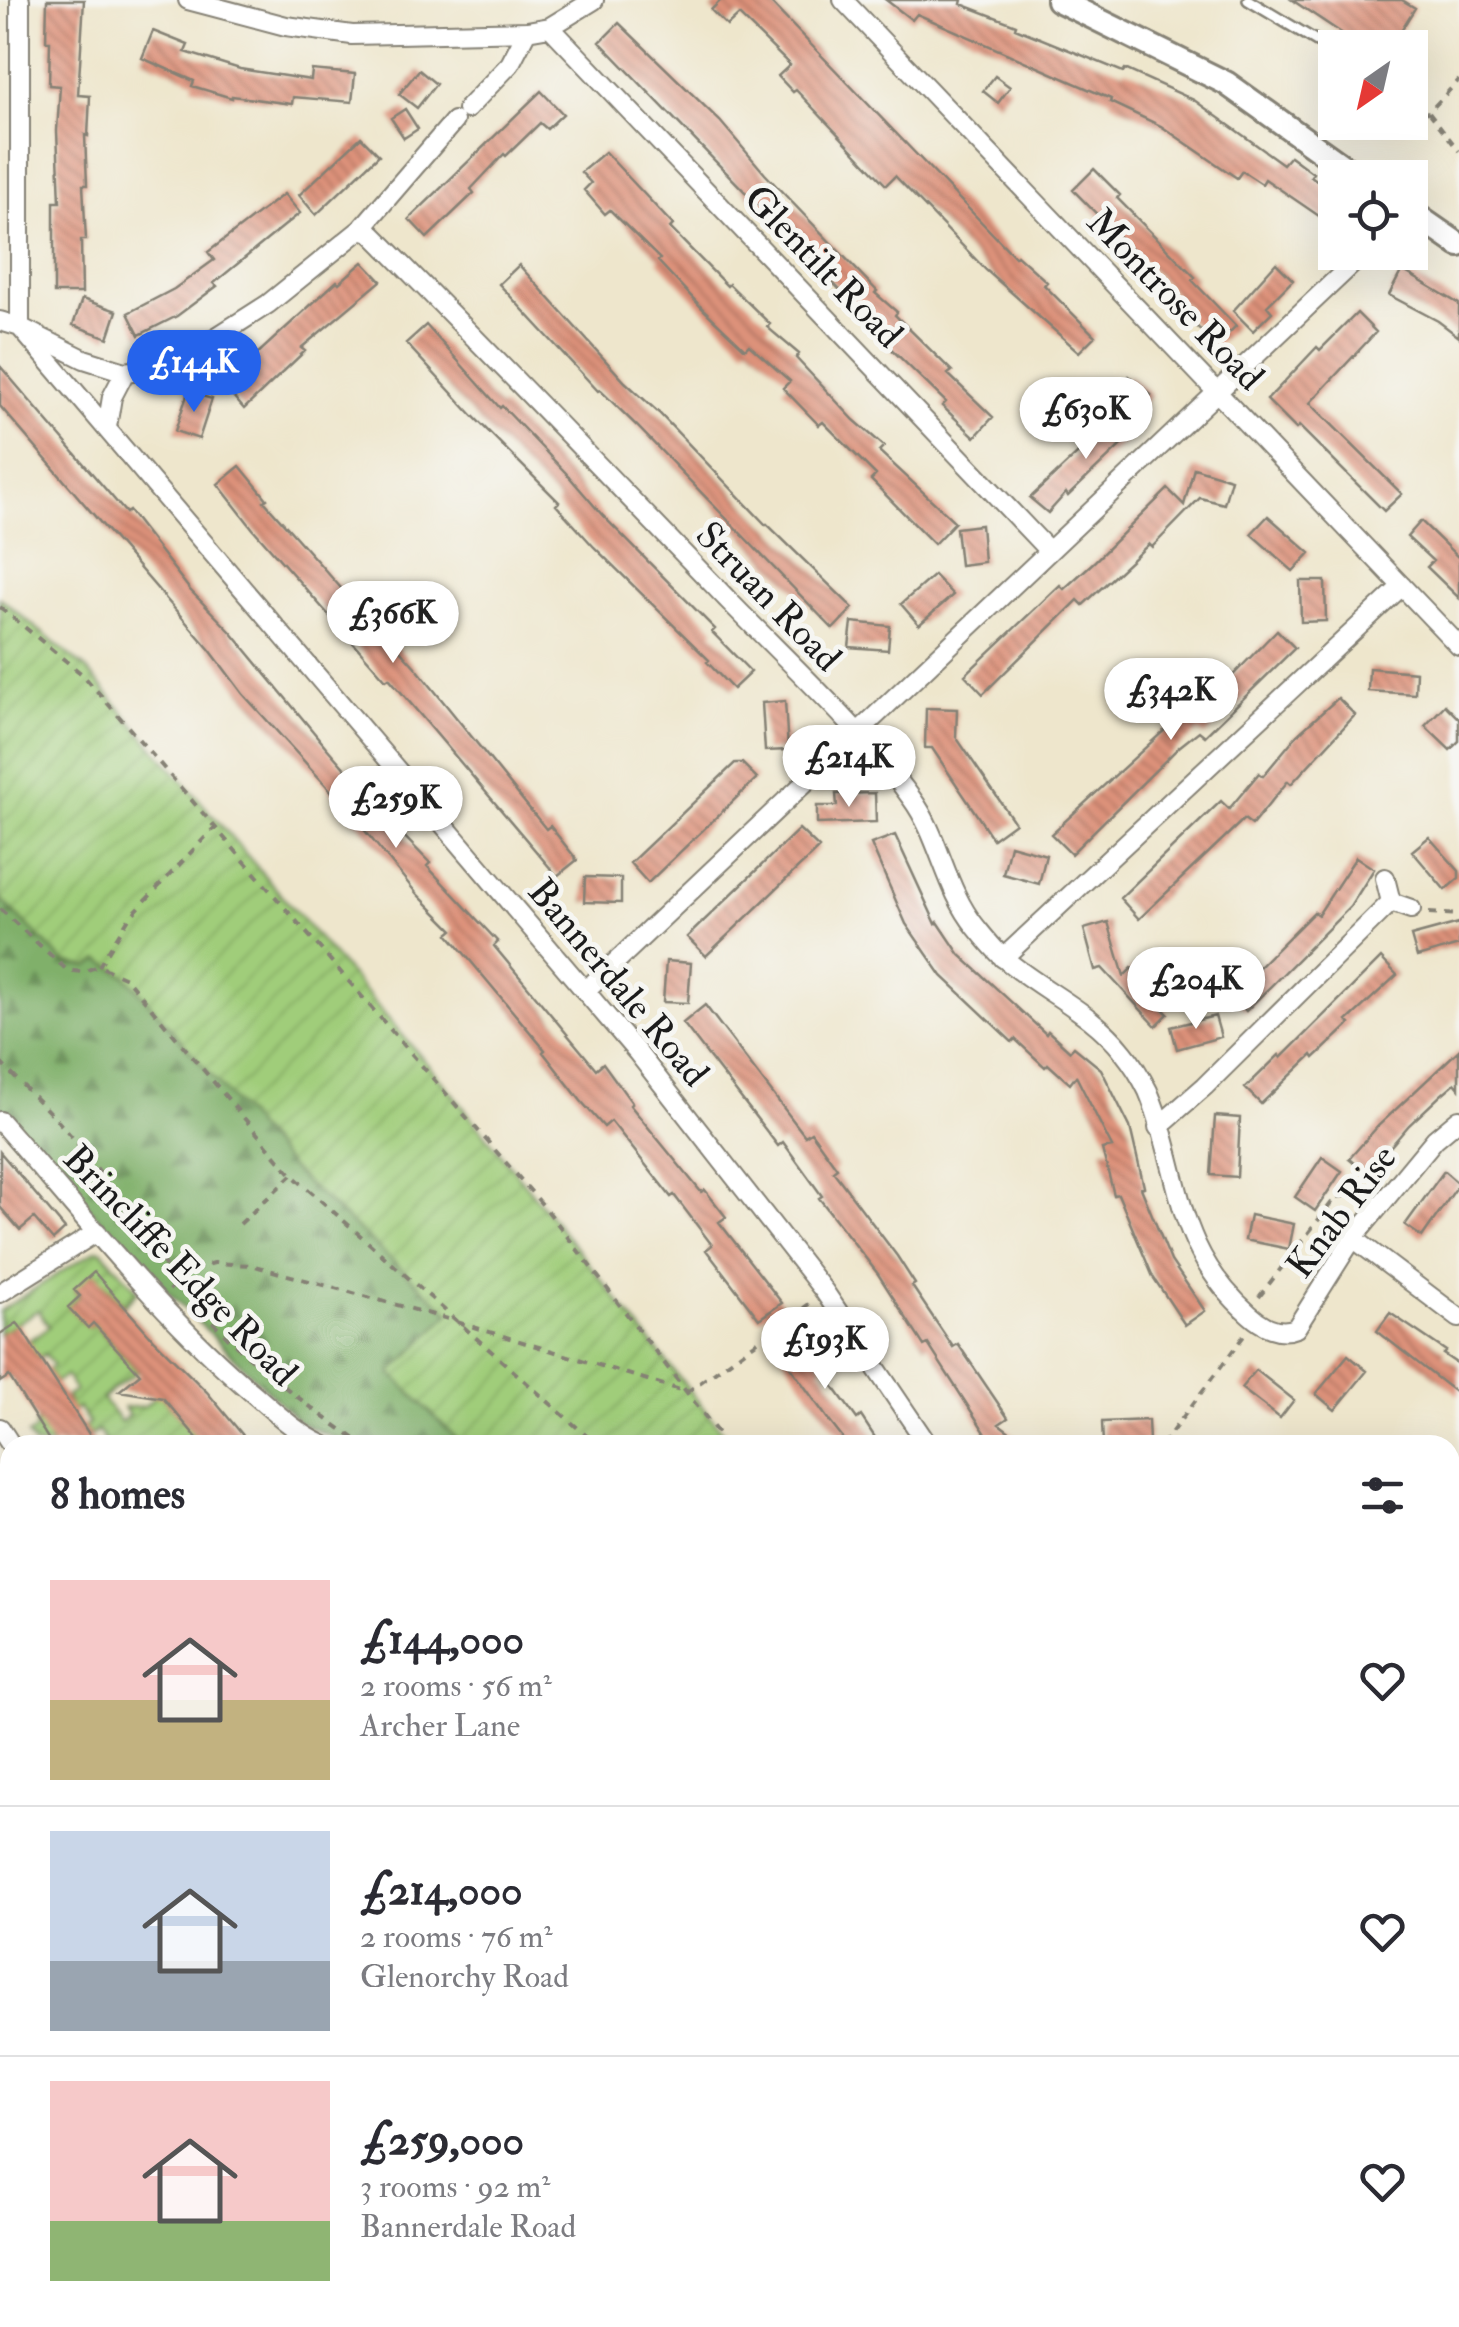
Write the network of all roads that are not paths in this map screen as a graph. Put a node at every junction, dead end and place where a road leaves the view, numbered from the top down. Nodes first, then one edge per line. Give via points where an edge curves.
1 (20, 0) edge
2 (188, 0) edge
3 (594, 0) edge
4 (843, 0) edge
5 (1058, 0) edge
6 (1248, 0) edge
7 (550, 27) junction
8 (527, 31) junction
9 (1318, 42) edge
10 (1335, 160) edge
11 (1428, 224) edge
12 (362, 228) junction
13 (1459, 246) edge
14 (1346, 270) edge
15 (0, 321) edge
16 (20, 327) junction
17 (125, 372) junction
18 (1220, 391) junction
19 (107, 427) junction
20 (1049, 551) junction
21 (1402, 586) junction
22 (1459, 646) edge
23 (856, 733) junction
24 (1384, 878) dead end
25 (1391, 902) junction
26 (1413, 910) road end
27 (1003, 958) junction
28 (585, 990) junction
29 (0, 1120) edge
30 (1459, 1120) edge
31 (1158, 1126) junction
32 (97, 1232) junction
33 (1353, 1238) junction
34 (0, 1293) edge
35 (1262, 1317) joint
36 (1459, 1318) edge
37 (297, 1435) edge
38 (921, 1435) edge

1 - 16 street
2 - 8 street via 352,35
3 - 7 street
4 - 18 street, Montrose Road
5 - 10 street via 1226,83
6 - 9 lane
7 - 8 street
7 - 20 street, Glentilt Road
8 - 12 street via 510,64
11 - 13 street
12 - 17 street via 198,351 172,366
12 - 23 street, Struan Road via 505,367
14 - 18 street
15 - 16 street
16 - 17 street
16 - 19 street, Bannerdale Road
17 - 19 street
18 - 20 street
18 - 21 street, Montrose Road
19 - 28 street, Bannerdale Road
20 - 23 street
21 - 22 street, Montrose Road
21 - 27 street
23 - 27 street, Struan Road via 914,801 951,886
23 - 28 street
24 - 25 street
25 - 26 street
25 - 31 street
27 - 31 street, Struan Road via 1102,1028 1148,1090
28 - 38 street, Bannerdale Road via 747,1190
29 - 32 street, Brincliffe Edge Road
30 - 33 street, Knab Rise
31 - 35 street, Struan Road via 1197,1249 1215,1279
32 - 34 street
32 - 37 street, Brincliffe Edge Road via 231,1375
33 - 35 street, Knab Rise via 1301,1322 1289,1331
33 - 36 street

